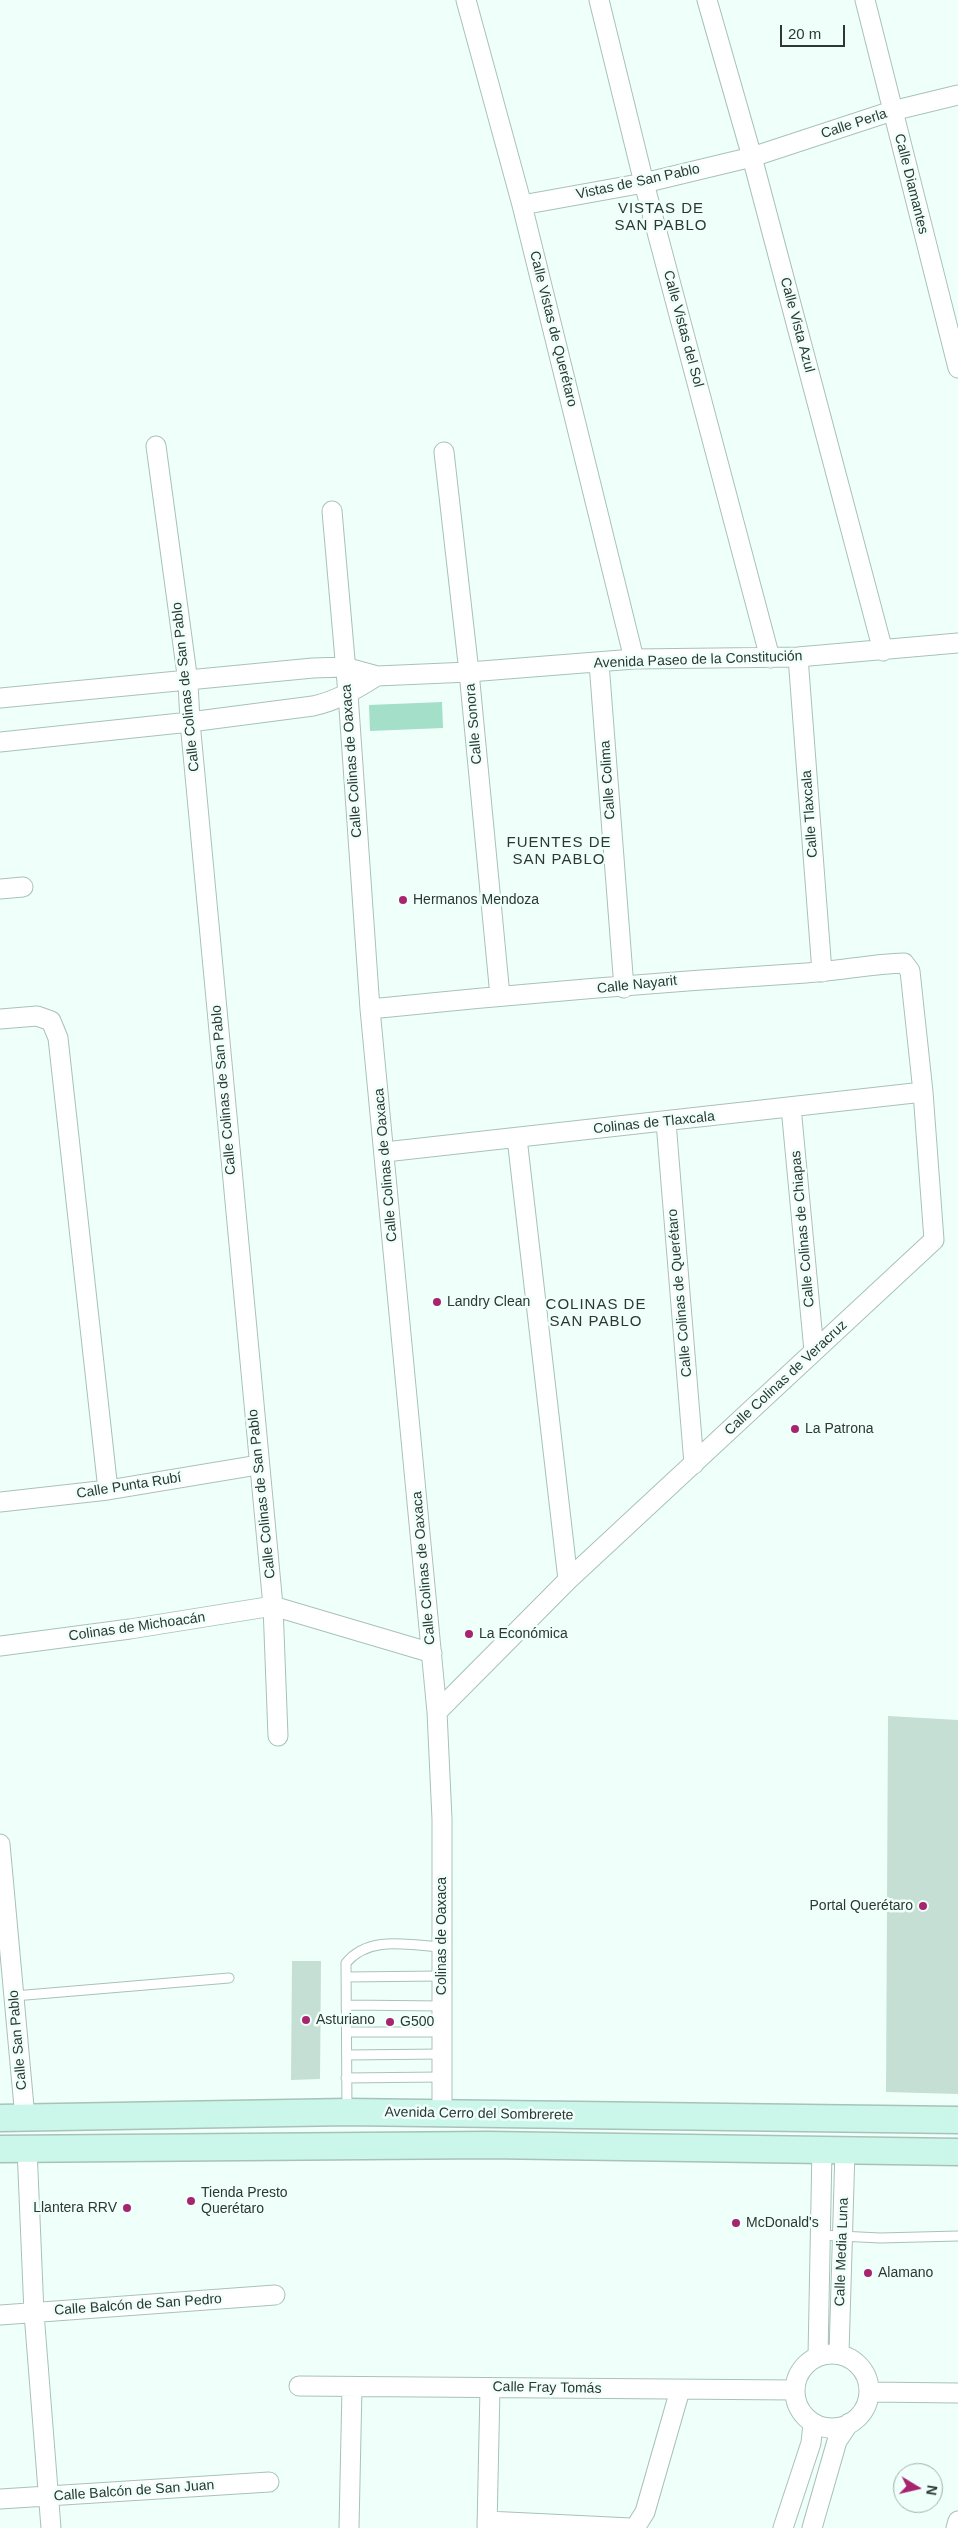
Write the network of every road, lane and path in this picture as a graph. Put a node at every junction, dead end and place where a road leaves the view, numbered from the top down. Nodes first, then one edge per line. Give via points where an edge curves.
1 (466, 0) edge
2 (599, 0) edge
3 (708, 0) edge
4 (864, 0) edge
5 (958, 95) edge
6 (892, 111) junction
7 (752, 157) junction
8 (644, 183) junction
9 (522, 205) junction
10 (958, 368) edge
11 (156, 446) dead end
12 (444, 452) dead end
13 (332, 511) dead end
14 (958, 643) edge
15 (883, 651) junction
16 (798, 657) junction
17 (770, 658) junction
18 (634, 659) junction
19 (599, 663) junction
20 (344, 667) junction
21 (469, 672) junction
22 (377, 676) junction
23 (188, 682) junction
24 (348, 694) junction
25 (0, 698) edge
26 (190, 722) junction
27 (0, 742) edge
28 (23, 887) dead end
29 (0, 888) edge
30 (904, 963) joint
31 (822, 972) junction
32 (624, 988) junction
33 (500, 996) junction
34 (370, 1009) junction
35 (0, 1018) edge
36 (923, 1092) junction
37 (791, 1107) junction
38 (666, 1122) junction
39 (517, 1138) junction
40 (384, 1152) junction
41 (814, 1352) junction
42 (694, 1464) junction
43 (258, 1465) junction
44 (108, 1490) junction
45 (0, 1502) edge
46 (568, 1580) junction
47 (273, 1606) junction
48 (0, 1646) edge
49 (432, 1653) junction
50 (437, 1712) junction
51 (278, 1736) dead end
52 (442, 1818) joint
53 (0, 1844) edge
54 (442, 1947) junction
55 (346, 1976) junction
56 (441, 1976) junction
57 (228, 1978) dead end
58 (14, 1996) junction
59 (346, 2005) junction
60 (442, 2006) junction
61 (347, 2032) junction
62 (441, 2032) junction
63 (442, 2054) junction
64 (347, 2055) junction
65 (441, 2077) junction
66 (346, 2078) junction
67 (347, 2112) junction
68 (442, 2113) junction
69 (12, 2118) edge
70 (958, 2120) edge
71 (27, 2148) junction
72 (0, 2149) edge
73 (834, 2150) junction
74 (958, 2152) edge
75 (820, 2235) junction
76 (843, 2235) junction
77 (958, 2236) edge
78 (275, 2295) dead end
79 (34, 2313) junction
80 (0, 2315) edge
81 (839, 2354) junction
82 (818, 2356) junction
83 (299, 2386) dead end
84 (352, 2387) junction
85 (490, 2388) junction
86 (680, 2390) junction
87 (794, 2390) junction
88 (869, 2392) junction
89 (958, 2393) edge
90 (813, 2423) junction
91 (849, 2423) junction
92 (269, 2482) dead end
93 (49, 2496) junction
94 (0, 2499) edge
95 (958, 2521) edge
96 (487, 2525) edge
97 (51, 2528) edge
98 (350, 2528) edge
99 (633, 2528) edge
100 (783, 2528) edge
101 (812, 2528) edge
102 (956, 2528) edge

1 - 9 street, Calle Vistas de Querétaro
2 - 8 street, Calle Vistas del Sol
3 - 7 street, Calle Vista Azul
4 - 6 street, Calle Diamantes
5 - 6 street, Calle Perla
6 - 7 street, Calle Perla
6 - 10 street, Calle Diamantes
7 - 8 street, Vistas de San Pablo
7 - 15 street, Calle Vista Azul
8 - 9 street, Vistas de San Pablo
8 - 17 street, Calle Vistas del Sol
9 - 18 street, Calle Vistas de Querétaro
11 - 23 street, Calle Colinas de San Pablo
12 - 21 street, Calle Sonora
13 - 20 street, Calle Colinas de Oaxaca
14 - 15 street, Avenida Paseo de la Constitución
15 - 16 street, Avenida Paseo de la Constitución
16 - 17 street, Avenida Paseo de la Constitución
16 - 31 street, Calle Tlaxcala
17 - 18 street, Avenida Paseo de la Constitución
18 - 19 street, Avenida Paseo de la Constitución
19 - 21 street, Avenida Paseo de la Constitución
19 - 32 street, Calle Colima
20 - 22 street, Avenida Paseo de la Constitución
20 - 23 street
20 - 24 street, Calle Colinas de Oaxaca
21 - 22 street, Avenida Paseo de la Constitución
21 - 33 street, Calle Sonora
22 - 24 street, Avenida Paseo de la Constitución
23 - 25 street
23 - 26 street, Calle Colinas de San Pablo
24 - 26 street, Avenida Paseo de la Constitución via 312,706
24 - 34 street, Calle Colinas de Oaxaca
26 - 27 street, Avenida Paseo de la Constitución
26 - 43 street, Calle Colinas de San Pablo
28 - 29 street
30 - 31 street, Calle Nayarit
30 - 36 street, Calle Colinas de Veracruz via 910,971
31 - 32 street, Calle Nayarit
32 - 33 street, Calle Nayarit
33 - 34 street, Calle Nayarit
34 - 40 street, Calle Colinas de Oaxaca
35 - 44 street via 37,1016 51,1021 58,1038
36 - 37 street, Colinas de Tlaxcala
36 - 41 street, Calle Colinas de Veracruz via 934,1240
37 - 38 street, Colinas de Tlaxcala
37 - 41 street, Calle Colinas de Chiapas
38 - 39 street, Colinas de Tlaxcala
38 - 42 street, Calle Colinas de Querétaro
39 - 40 street, Colinas de Tlaxcala
39 - 46 street
40 - 49 street, Calle Colinas de Oaxaca
41 - 42 street, Calle Colinas de Veracruz
42 - 46 street, Calle Colinas de Veracruz
43 - 44 street, Calle Punta Rubí
43 - 47 street, Calle Colinas de San Pablo
44 - 45 street, Calle Punta Rubí
46 - 50 street, Calle Colinas de Veracruz
47 - 48 street, Colinas de Michoacán
47 - 49 street
47 - 51 street, Calle Colinas de San Pablo
49 - 50 street, Calle Colinas de Oaxaca
50 - 52 street, Calle Colinas de Oaxaca
52 - 54 street, Colinas de Oaxaca
53 - 58 street, Calle San Pablo
54 - 55 lane via 373,1944 352,1956 346,1964
54 - 56 street, Colinas de Oaxaca
55 - 56 lane
55 - 59 lane
56 - 60 street, Colinas de Oaxaca
57 - 58 lane
58 - 69 street, Calle San Pablo
59 - 60 lane
59 - 61 lane
60 - 62 street, Colinas de Oaxaca
61 - 62 lane
61 - 64 lane
62 - 63 street, Colinas de Oaxaca
63 - 64 lane
63 - 65 street, Colinas de Oaxaca
64 - 66 lane
65 - 66 lane
65 - 68 street, Colinas de Oaxaca
66 - 67 lane
67 - 68 main road, Avenida Cerro del Sombrerete
67 - 69 main road, Avenida Cerro del Sombrerete
68 - 70 main road, Avenida Cerro del Sombrerete
71 - 72 main road
71 - 73 main road via 488,2144
71 - 79 street
73 - 74 main road
73 - 75 street, Calle Media Luna
73 - 76 street, Calle Media Luna
75 - 76 lane
75 - 82 street, Calle Media Luna
76 - 77 lane via 880,2238
76 - 81 street, Calle Media Luna
78 - 79 street, Calle Balcón de San Pedro
79 - 80 street, Calle Balcón de San Pedro
79 - 93 street
81 - 82 street
81 - 88 street via 861,2367
82 - 87 street via 799,2373
83 - 84 street, Calle Fray Tomás
84 - 85 street, Calle Fray Tomás
84 - 98 street
85 - 86 street, Calle Fray Tomás
85 - 96 street
86 - 87 street, Calle Fray Tomás
86 - 99 street via 645,2512
87 - 90 street via 803,2414
88 - 89 street
88 - 91 street via 859,2416
90 - 91 street via 837,2428
90 - 100 street via 811,2443
91 - 101 street via 837,2441
92 - 93 street, Calle Balcón de San Juan
93 - 94 street, Calle Balcón de San Juan
93 - 97 street
95 - 102 street
96 - 99 street

